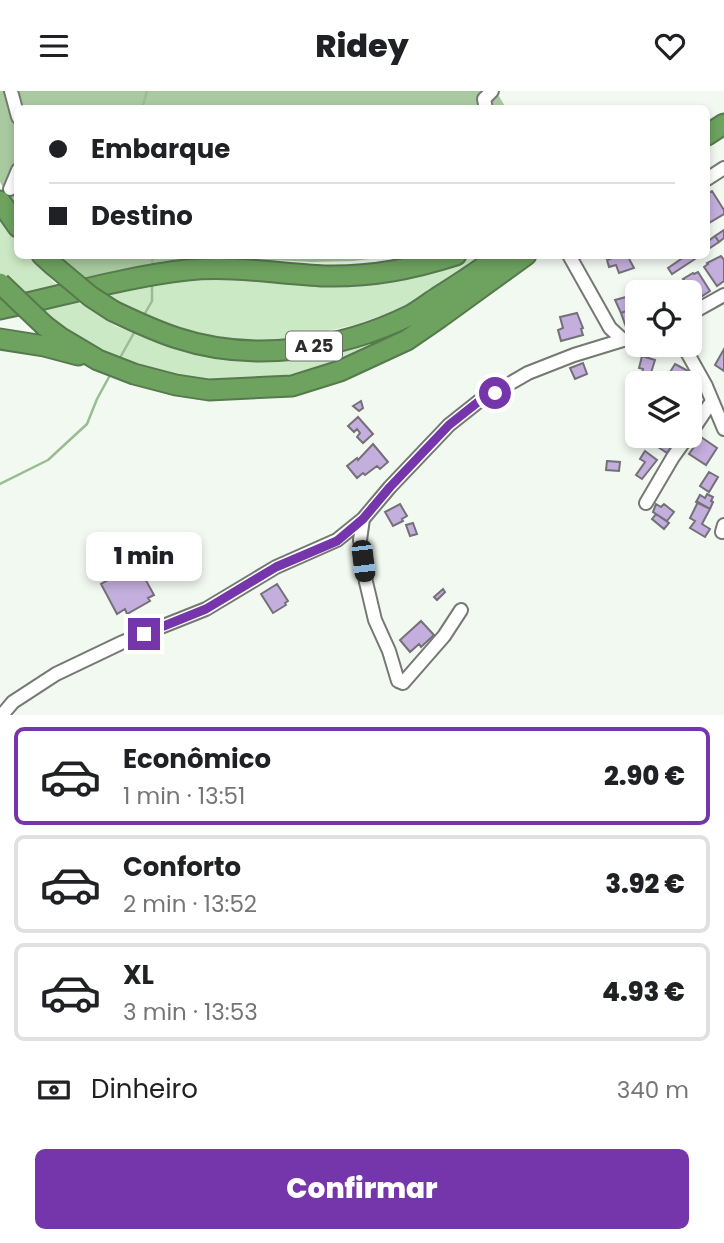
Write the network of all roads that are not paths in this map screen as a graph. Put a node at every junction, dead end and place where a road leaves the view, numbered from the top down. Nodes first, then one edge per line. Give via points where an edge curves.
1 (14, 178) edge
2 (5, 195) edge
3 (14, 217) edge
4 (443, 259) edge
5 (495, 259) edge
6 (521, 259) edge
7 (571, 259) edge
8 (48, 260) edge
9 (0, 283) edge
10 (724, 295) edge
11 (702, 307) edge
12 (0, 309) edge
13 (0, 339) edge
14 (623, 341) joint
15 (690, 357) edge
16 (98, 360) junction
17 (712, 401) junction
18 (702, 416) edge
19 (724, 429) edge
20 (680, 448) edge
21 (646, 503) dead end
22 (363, 519) junction
23 (461, 610) dead end
24 (2, 715) edge

1 - 2 street
2 - 3 highway
4 - 12 highway via 373,274 189,270
5 - 8 highway, A 25, bridge via 413,314 363,335 277,351 210,346 156,330 113,310
6 - 16 highway, A 25 via 407,340 340,372 292,386 209,390 134,374
7 - 14 street via 610,328
9 - 16 highway, A 25, bridge via 61,338
10 - 11 street
13 - 16 highway
14 - 22 street via 528,373 478,402 449,425
15 - 17 street
17 - 18 street
17 - 19 street
20 - 21 street
22 - 23 street via 360,540 366,582 374,619 398,681 403,683
22 - 24 street via 337,541 276,567 206,609 55,674 13,702

